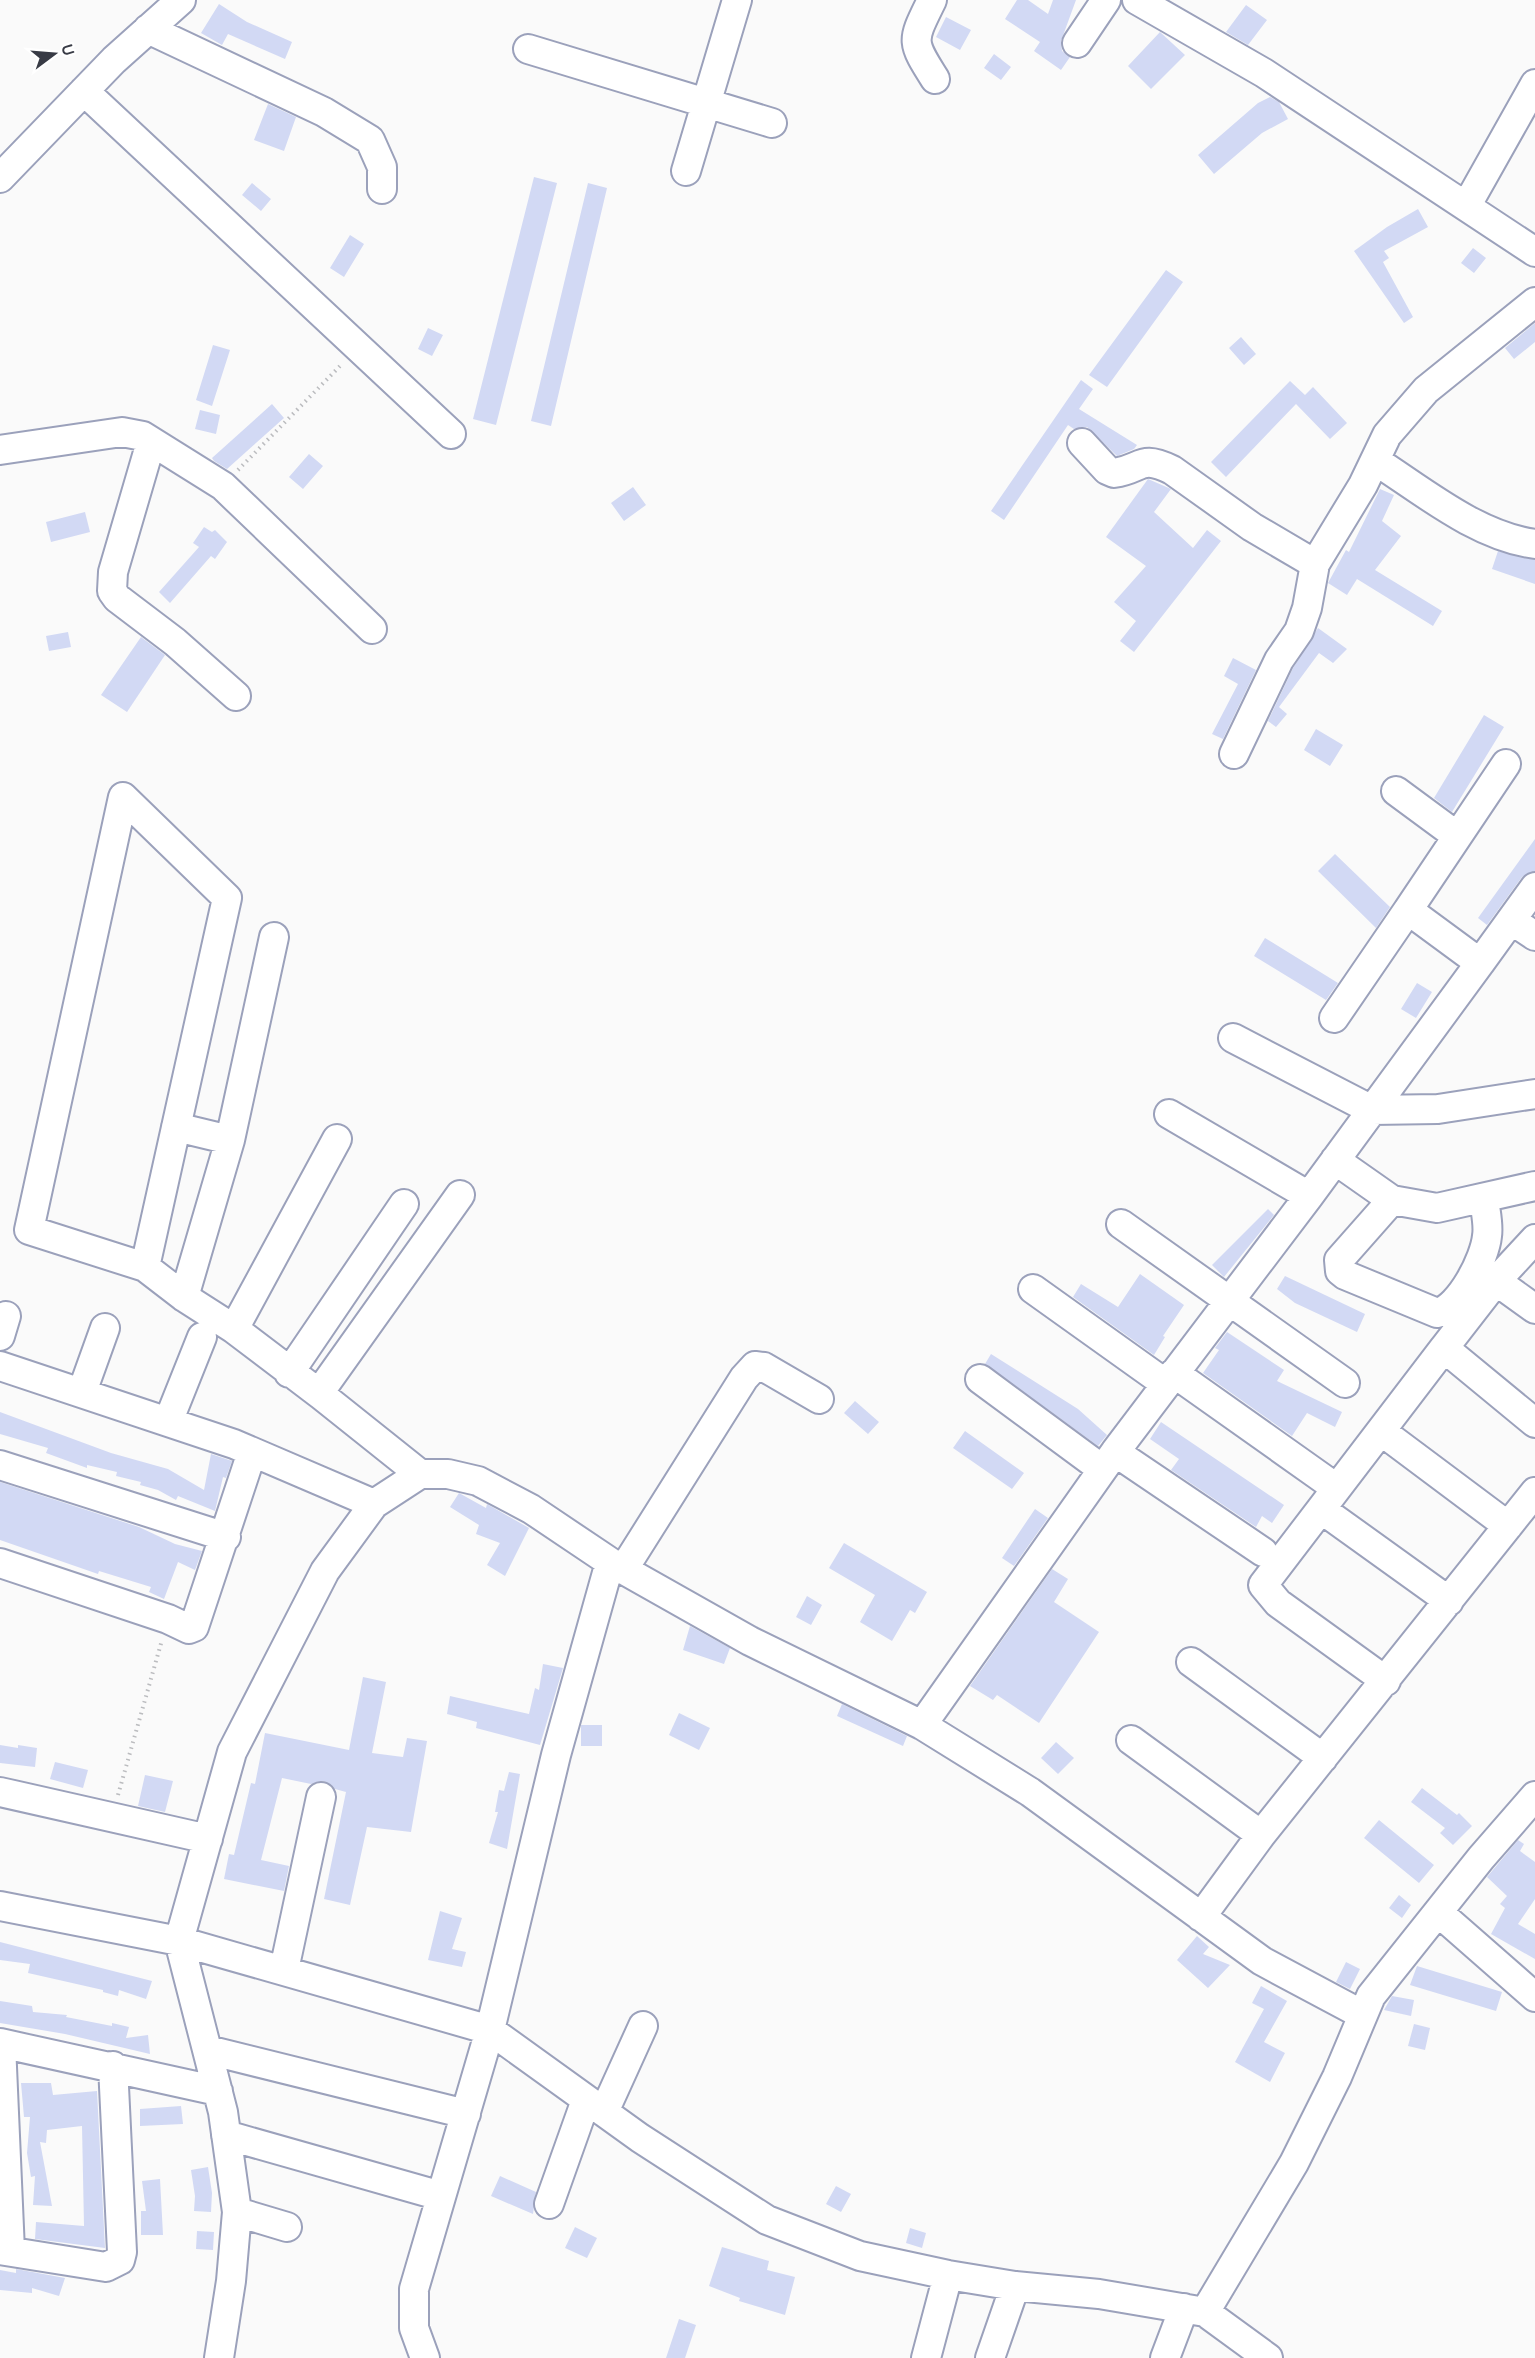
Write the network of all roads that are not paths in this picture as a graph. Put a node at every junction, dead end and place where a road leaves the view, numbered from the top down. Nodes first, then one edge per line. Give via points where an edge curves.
1 (180, 0) edge
2 (737, 0) edge
3 (932, 0) edge
4 (1106, 0) edge
5 (1137, 0) edge
6 (148, 29) junction
7 (1077, 43) dead end
8 (528, 49) dead end
9 (934, 79) dead end
10 (1535, 84) edge
11 (84, 91) junction
12 (706, 104) junction
13 (772, 123) dead end
14 (686, 171) dead end
15 (0, 178) edge
16 (382, 189) dead end
17 (1467, 205) junction
18 (1535, 252) edge
19 (1535, 302) edge
20 (451, 434) dead end
21 (151, 442) junction
22 (1082, 442) dead end
23 (0, 450) edge
24 (1376, 460) junction
25 (1535, 544) edge
26 (1315, 564) junction
27 (372, 629) dead end
28 (236, 696) dead end
29 (1234, 754) dead end
30 (1506, 764) dead end
31 (1396, 791) dead end
32 (1457, 836) junction
33 (1535, 887) edge
34 (1408, 910) junction
35 (1511, 920) junction
36 (1535, 936) edge
37 (274, 937) dead end
38 (1480, 963) junction
39 (1334, 1018) dead end
40 (1233, 1038) dead end
41 (1535, 1094) edge
42 (1372, 1110) junction
43 (1169, 1114) dead end
44 (176, 1127) junction
45 (337, 1139) dead end
46 (230, 1140) junction
47 (1335, 1160) junction
48 (1535, 1186) edge
49 (460, 1195) dead end
50 (1309, 1196) junction
51 (1484, 1198) junction
52 (1392, 1200) junction
53 (404, 1203) dead end
54 (1437, 1208) junction
55 (1120, 1224) dead end
56 (1487, 1236) junction
57 (1535, 1239) edge
58 (145, 1267) junction
59 (1496, 1281) junction
60 (1034, 1289) dead end
61 (184, 1297) junction
62 (1229, 1301) junction
63 (1535, 1309) edge
64 (105, 1328) dead end
65 (234, 1329) junction
66 (202, 1337) dead end
67 (1444, 1348) junction
68 (0, 1366) edge
69 (289, 1373) junction
70 (980, 1379) dead end
71 (1170, 1379) junction
72 (1345, 1383) dead end
73 (82, 1392) junction
74 (321, 1395) junction
75 (819, 1400) dead end
76 (168, 1422) junction
77 (1535, 1423) edge
78 (1381, 1431) junction
79 (252, 1452) junction
80 (1108, 1460) junction
81 (0, 1465) edge
82 (420, 1474) junction
83 (1324, 1480) dead end
84 (1535, 1492) edge
85 (374, 1504) junction
86 (1321, 1509) junction
87 (1508, 1526) junction
88 (226, 1538) junction
89 (1263, 1552) dead end
90 (0, 1563) edge
91 (616, 1566) junction
92 (1449, 1601) junction
93 (1191, 1662) dead end
94 (1386, 1681) junction
95 (922, 1725) junction
96 (1131, 1740) dead end
97 (1323, 1758) junction
98 (0, 1792) edge
99 (1535, 1796) edge
100 (321, 1797) dead end
101 (1261, 1835) junction
102 (208, 1839) junction
103 (0, 1906) edge
104 (1438, 1912) junction
105 (1201, 1917) junction
106 (179, 1941) junction
107 (284, 1970) junction
108 (1535, 1997) edge
109 (1363, 2015) junction
110 (643, 2026) dead end
111 (490, 2030) junction
112 (0, 2044) edge
113 (208, 2050) junction
114 (112, 2066) junction
115 (218, 2091) junction
116 (595, 2106) junction
117 (465, 2114) junction
118 (226, 2135) junction
119 (441, 2196) junction
120 (549, 2204) dead end
121 (237, 2212) junction
122 (287, 2227) dead end
123 (5, 2251) edge
124 (948, 2276) junction
125 (1015, 2286) junction
126 (1194, 2310) junction
127 (219, 2358) edge
128 (425, 2358) edge
129 (927, 2358) edge
130 (990, 2358) edge
131 (1165, 2358) edge
132 (1268, 2358) edge

1 - 6 street
2 - 12 street
3 - 9 street via 915,44
4 - 7 street
5 - 17 street via 1264,73
6 - 11 street
6 - 16 street via 324,112 370,140 382,167
8 - 12 street
10 - 17 street
11 - 15 street
11 - 20 street
12 - 13 street
12 - 14 street
17 - 18 street
19 - 24 street via 1408,408 1387,435
21 - 23 street via 132,432 122,432
21 - 27 street via 223,486
21 - 28 street via 112,572 112,591
22 - 26 street via 1114,473 1145,461 1172,470 1252,527
24 - 25 street via 1442,504 1509,540
24 - 26 street
26 - 29 street via 1299,631 1280,660
30 - 32 street
31 - 32 street
32 - 34 street
33 - 35 street
34 - 38 street
34 - 39 street
35 - 36 street
35 - 38 street
37 - 46 street
38 - 42 street
40 - 42 street
41 - 42 street via 1438,1109
42 - 47 street
43 - 50 street
44 - 46 street
44 - 58 street
44 - 58 street via 227,898 123,797 29,1230
45 - 65 street
46 - 61 street
47 - 50 street
47 - 52 street
48 - 51 street
49 - 74 street
50 - 62 street
51 - 54 street
51 - 56 street
52 - 54 street
52 - 56 street via 1339,1260 1341,1271 1437,1313 1448,1308 1477,1271
53 - 69 street
54 - 56 street
55 - 62 street
57 - 59 street
58 - 61 street
59 - 63 street
59 - 67 street
60 - 71 street
61 - 65 street
62 - 71 street
62 - 72 street
64 - 73 street
65 - 69 street
66 - 76 street
67 - 77 street
67 - 78 street
68 - 73 street
69 - 74 street
70 - 80 street
71 - 80 street
71 - 83 street
73 - 76 street
74 - 82 street
75 - 91 street via 764,1367 755,1366
76 - 79 street
78 - 86 street
78 - 87 street
79 - 85 street
79 - 88 street
80 - 89 street
80 - 95 street
81 - 88 street
82 - 85 street
82 - 91 street via 448,1474 478,1481 531,1509
84 - 87 street
85 - 102 street via 325,1571 232,1752
86 - 92 street
86 - 94 street via 1263,1585 1266,1593
87 - 92 street
88 - 90 street via 196,1624 189,1629
91 - 95 street via 750,1641
91 - 111 street via 556,1755
92 - 94 street
93 - 97 street
94 - 97 street
95 - 105 street via 1030,1792
96 - 101 street
97 - 101 street
98 - 102 street
99 - 104 street
100 - 107 street
101 - 105 street
102 - 106 street
103 - 106 street
104 - 108 street
104 - 109 street via 1371,1996
105 - 109 street via 1262,1961
106 - 107 street
106 - 113 street
107 - 111 street
109 - 126 street via 1294,2163
110 - 116 street
111 - 116 street
111 - 117 street
112 - 114 street
112 - 123 street
113 - 115 street
113 - 117 street
114 - 115 street
114 - 123 street via 120,2260 106,2267
115 - 118 street
116 - 120 street
116 - 124 street via 767,2220 860,2256
117 - 119 street
118 - 119 street
118 - 121 street
119 - 128 street via 414,2289 414,2328
121 - 122 street
121 - 127 street
124 - 125 street
124 - 129 street
125 - 126 street
125 - 130 street
126 - 131 street
126 - 132 street

